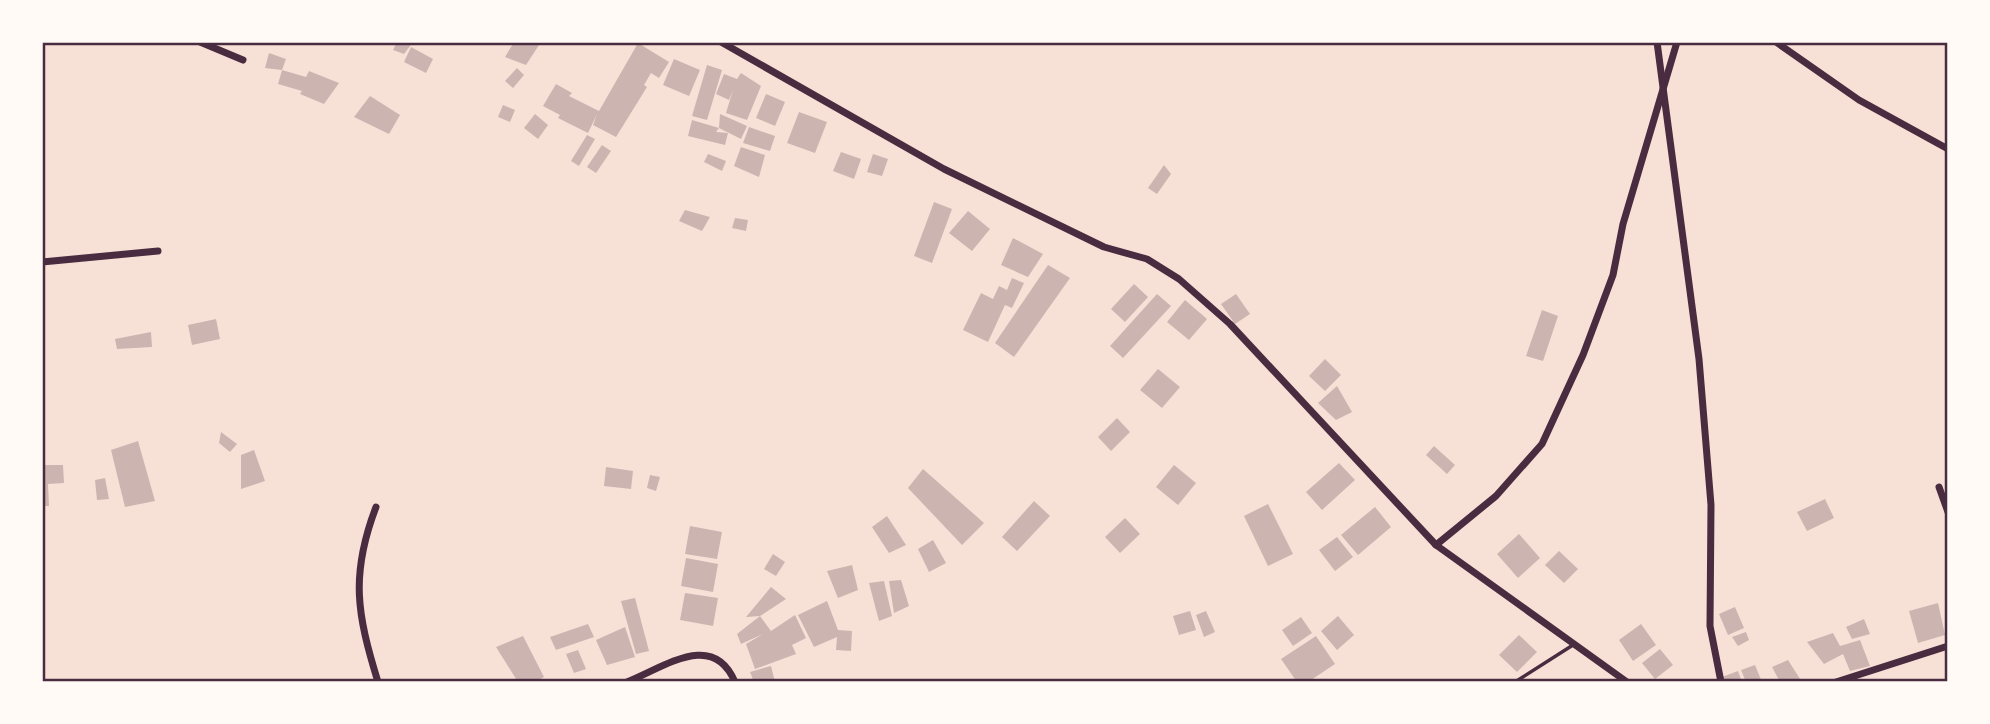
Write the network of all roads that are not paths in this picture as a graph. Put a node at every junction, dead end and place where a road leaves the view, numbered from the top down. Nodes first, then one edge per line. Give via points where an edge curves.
1 (200, 42) edge
2 (721, 42) edge
3 (1657, 42) edge
4 (1677, 42) edge
5 (1776, 42) edge
6 (243, 60) dead end
7 (1663, 89) junction
8 (1948, 149) edge
9 (158, 251) dead end
10 (42, 262) edge
11 (1939, 487) dead end
12 (376, 507) dead end
13 (1948, 512) edge
14 (1436, 545) junction
15 (1573, 645) junction
16 (1948, 646) edge
17 (378, 682) edge
18 (627, 682) edge
19 (735, 682) edge
20 (1515, 682) edge
21 (1627, 682) edge
22 (1721, 682) edge
23 (1836, 682) edge

1 - 6 street
2 - 14 street via 944,169 1104,247 1147,259 1179,279 1230,324
3 - 7 street
4 - 7 street
5 - 8 street via 1859,100
7 - 14 street via 1623,223 1613,275 1542,444 1496,496
7 - 22 street via 1699,359 1711,505 1710,626
9 - 10 street
11 - 13 street
12 - 17 street via 362,545 357,589
14 - 15 street
15 - 20 lane
15 - 21 street
16 - 23 street
18 - 19 street via 700,653 716,656 728,665

